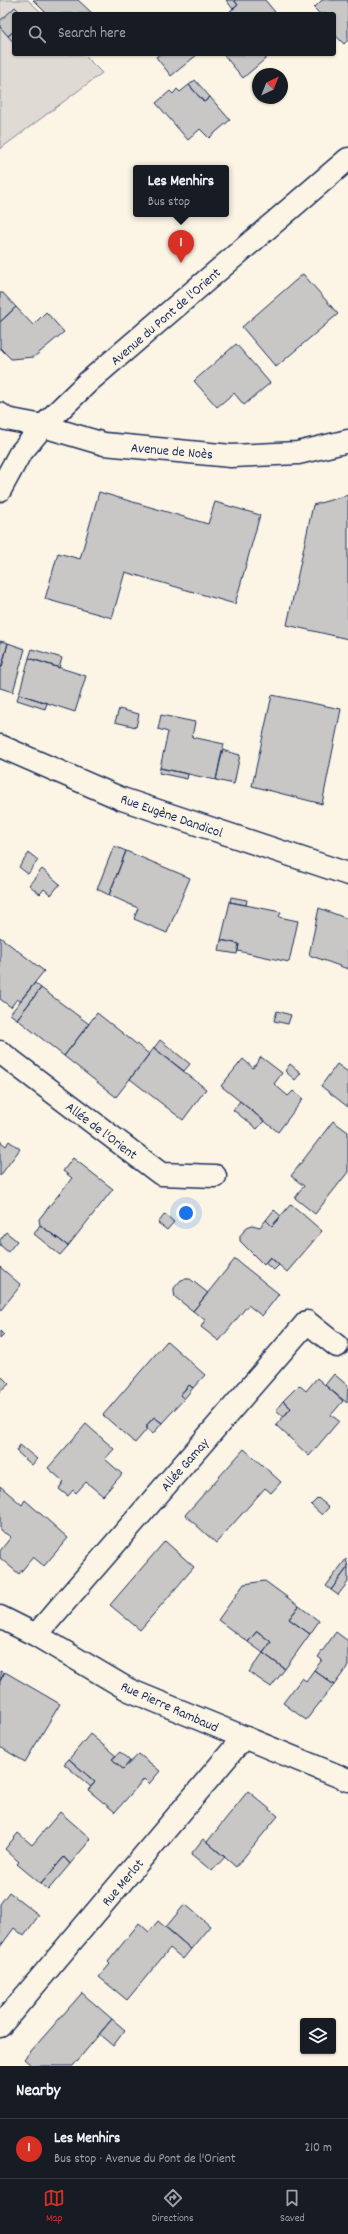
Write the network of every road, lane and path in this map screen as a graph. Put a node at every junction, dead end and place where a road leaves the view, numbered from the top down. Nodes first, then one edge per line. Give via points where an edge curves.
1 (348, 159) edge
2 (0, 414) edge
3 (43, 426) junction
4 (348, 441) edge
5 (0, 490) edge
6 (0, 746) edge
7 (348, 874) edge
8 (0, 1052) edge
9 (215, 1176) dead end
10 (337, 1346) dead end
11 (0, 1617) edge
12 (36, 1635) junction
13 (243, 1738) junction
14 (348, 1780) edge
15 (1, 2024) edge

1 - 3 street, Avenue du Pont de l'Orient via 88,382
2 - 3 street, Avenue de Noès via 6,419
3 - 4 street, Avenue de Noès via 104,444 231,456 298,453
3 - 5 street, Avenue du Pont de l'Orient via 19,455
6 - 7 street, Rue Eugène Dandicol via 122,798
8 - 9 street, Allée de l'Orient via 161,1174
10 - 12 street, Allée Gamay via 307,1322
11 - 12 street, Rue Pierre Rambaud
12 - 13 street, Rue Pierre Rambaud via 129,1690
13 - 14 street, Rue Pierre Rambaud
13 - 15 street, Rue Merlot

